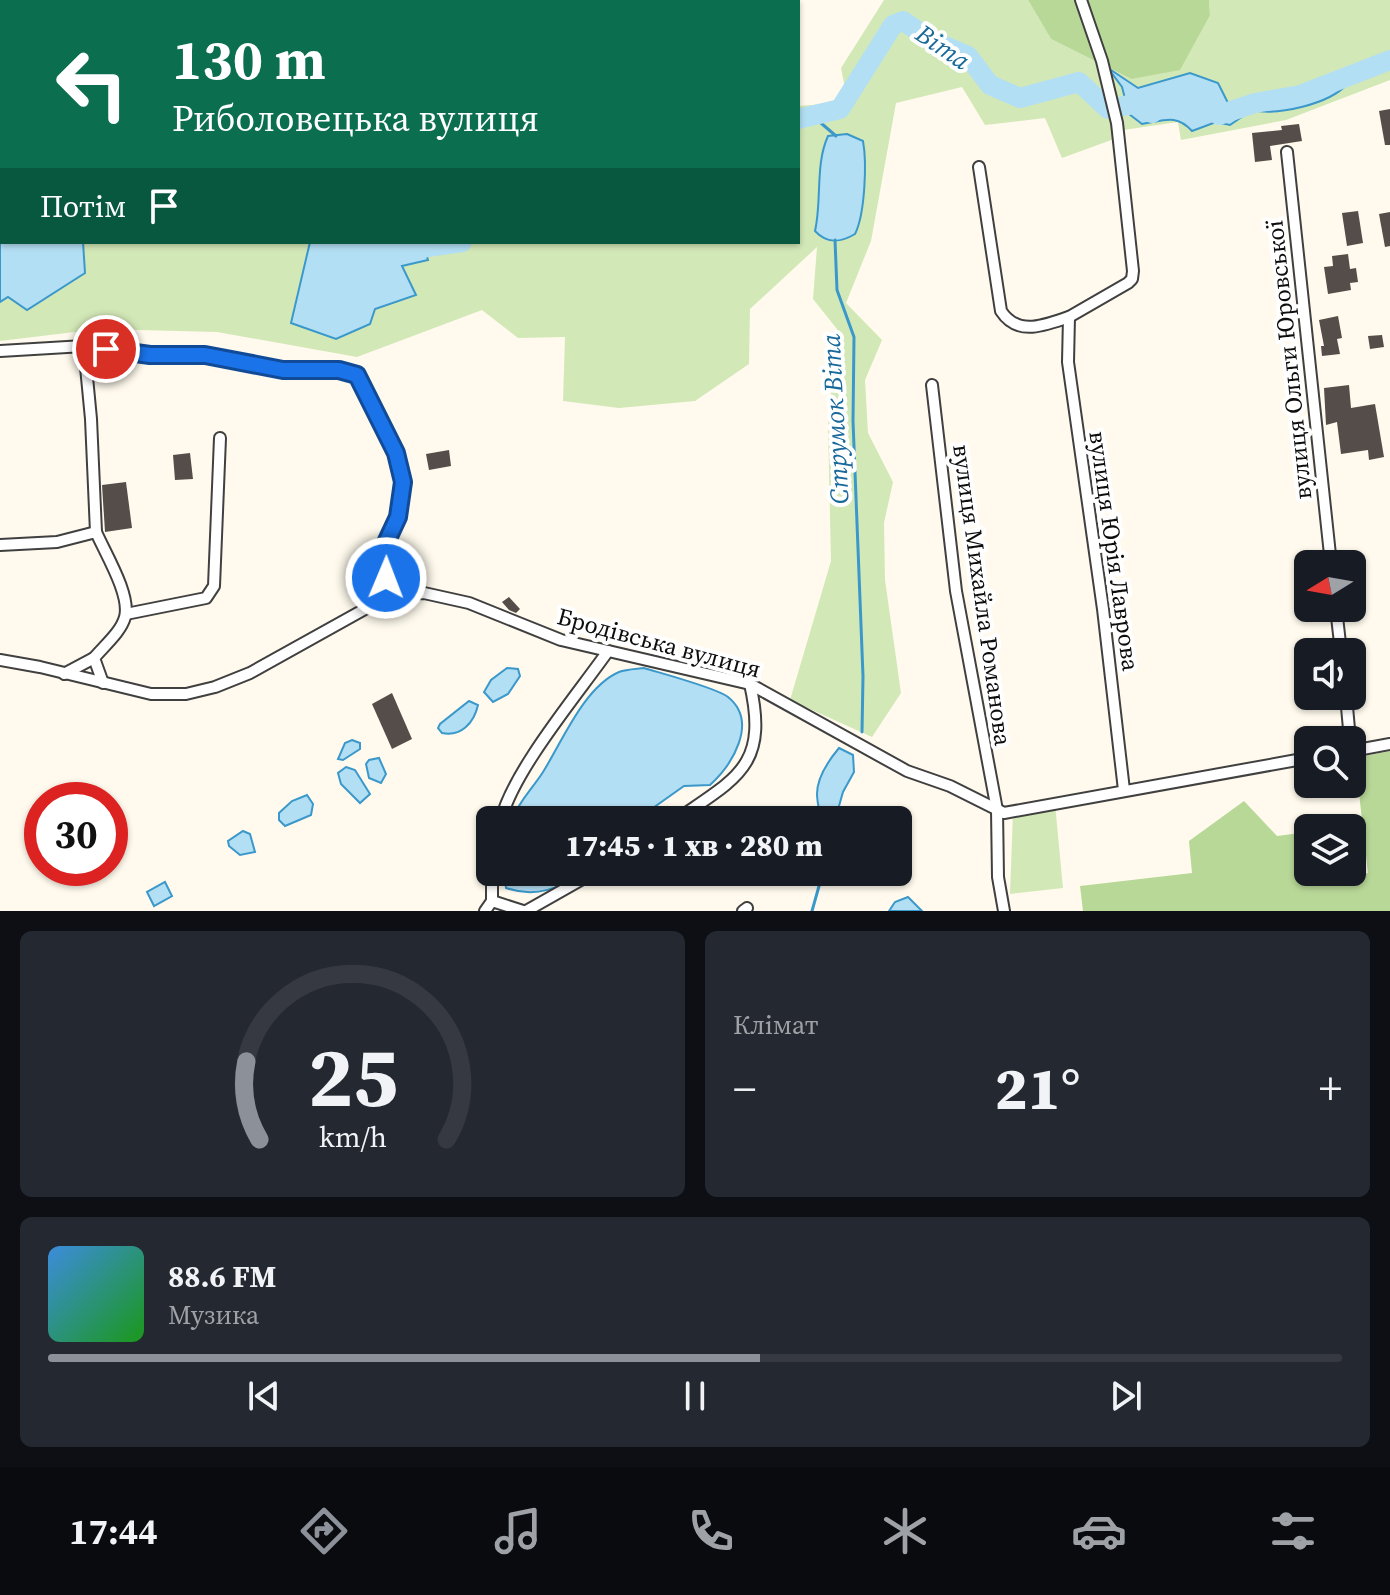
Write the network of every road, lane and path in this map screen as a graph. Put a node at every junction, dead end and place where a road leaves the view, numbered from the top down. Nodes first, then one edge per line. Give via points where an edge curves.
1 (1081, 0) edge
2 (1287, 152) dead end
3 (979, 167) dead end
4 (1069, 317) junction
5 (84, 346) junction
6 (0, 351) edge
7 (932, 385) dead end
8 (220, 438) dead end
9 (96, 532) junction
10 (0, 545) edge
11 (1330, 550) edge
12 (392, 594) junction
13 (126, 614) junction
14 (608, 651) junction
15 (94, 658) junction
16 (0, 660) edge
17 (64, 674) junction
18 (103, 683) junction
19 (750, 684) junction
20 (1390, 744) edge
21 (1366, 748) edge
22 (1294, 760) edge
23 (1124, 790) junction
24 (504, 806) edge
25 (696, 806) edge
26 (997, 810) junction
27 (492, 886) edge
28 (570, 886) edge
29 (492, 901) junction
30 (485, 911) edge
31 (525, 911) edge
32 (1004, 911) edge

1 - 4 street via 1117,123 1132,279
2 - 11 street, вулиця Ольги Юровської
3 - 4 street via 1001,311 1011,323 1028,328
4 - 23 street, вулиця Юрія Лаврова via 1068,362
5 - 6 street
5 - 9 street
5 - 12 street via 357,375 396,453 403,482 398,517 384,547
7 - 26 street, вулиця Михайла Романова via 956,591
8 - 13 street via 214,586 206,598
9 - 10 street via 57,542
9 - 13 street via 121,587
12 - 14 street, Бродівська вулиця via 424,593 469,603 561,640
12 - 18 street via 289,653 215,687 151,694
13 - 15 street
14 - 19 street, Бродівська вулиця
14 - 24 street
15 - 17 street
15 - 18 street
16 - 17 street
17 - 18 street
19 - 25 street via 756,732 750,757 737,777
19 - 26 street, Бродівська вулиця via 907,771
20 - 21 street
22 - 23 street, Бродівська вулиця
23 - 26 street, Бродівська вулиця via 1013,813
26 - 32 street, вулиця Михайла Романова
27 - 29 street
28 - 31 street
29 - 30 street
29 - 31 street

